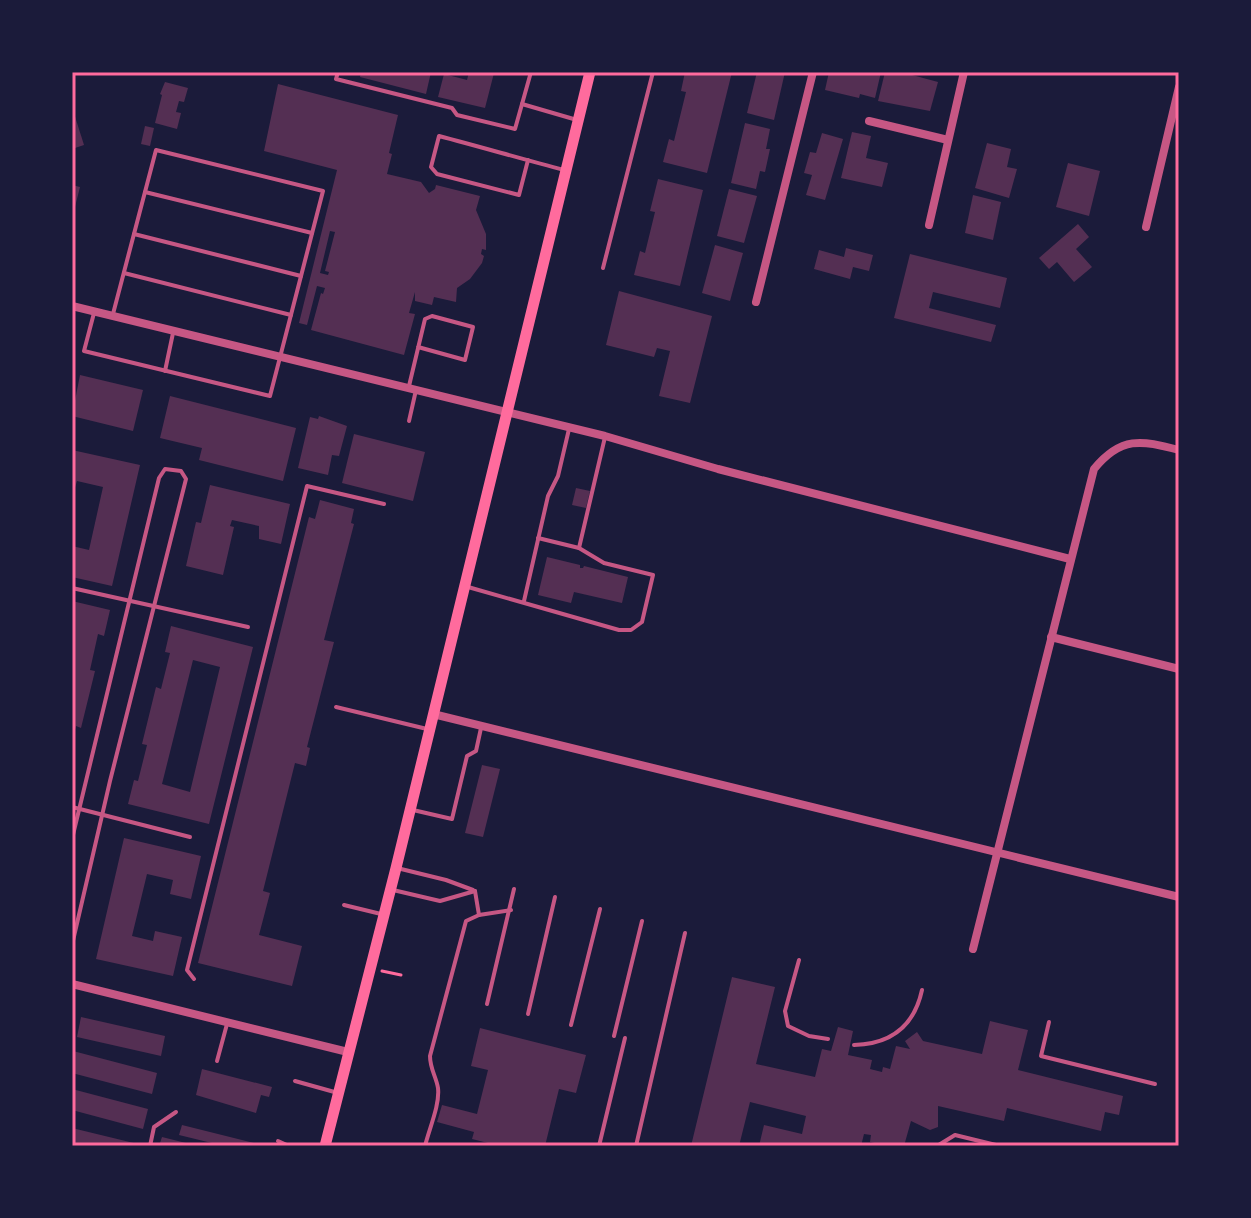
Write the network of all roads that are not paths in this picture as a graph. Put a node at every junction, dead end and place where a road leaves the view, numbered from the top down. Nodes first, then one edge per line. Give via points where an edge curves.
1 (338, 72) edge
2 (531, 72) edge
3 (590, 72) edge
4 (653, 72) edge
5 (813, 72) edge
6 (964, 72) edge
7 (1179, 87) edge
8 (522, 104) junction
9 (579, 120) junction
10 (869, 121) dead end
11 (948, 140) junction
12 (528, 160) junction
13 (566, 170) junction
14 (145, 192) junction
15 (929, 225) dead end
16 (1146, 227) dead end
17 (312, 233) junction
18 (134, 234) junction
19 (603, 268) dead end
20 (124, 273) junction
21 (301, 276) junction
22 (756, 302) dead end
23 (72, 306) edge
24 (94, 311) junction
25 (291, 315) junction
26 (112, 316) junction
27 (174, 331) junction
28 (418, 347) junction
29 (281, 357) junction
30 (165, 371) junction
31 (412, 389) junction
32 (508, 412) junction
33 (409, 421) dead end
34 (569, 428) junction
35 (605, 436) junction
36 (1179, 450) edge
37 (384, 504) dead end
38 (538, 538) junction
39 (579, 548) junction
40 (1070, 559) junction
41 (464, 586) junction
42 (72, 588) edge
43 (129, 600) junction
44 (524, 601) junction
45 (154, 606) junction
46 (248, 627) dead end
47 (1051, 637) junction
48 (1179, 669) edge
49 (336, 707) dead end
50 (433, 714) junction
51 (482, 725) junction
52 (430, 730) junction
53 (72, 807) edge
54 (79, 809) junction
55 (410, 809) junction
56 (102, 815) junction
57 (190, 837) dead end
58 (72, 839) edge
59 (997, 853) junction
60 (396, 868) junction
61 (390, 889) junction
62 (514, 889) dead end
63 (475, 891) junction
64 (555, 897) dead end
65 (1179, 897) edge
66 (344, 905) dead end
67 (600, 909) dead end
68 (511, 910) junction
69 (384, 915) junction
70 (479, 915) junction
71 (642, 921) dead end
72 (685, 933) dead end
73 (72, 945) edge
74 (973, 949) dead end
75 (799, 960) dead end
76 (194, 979) dead end
77 (72, 984) edge
78 (922, 990) dead end
79 (487, 1004) dead end
80 (528, 1014) dead end
81 (227, 1022) junction
82 (1049, 1022) dead end
83 (571, 1025) dead end
84 (614, 1036) dead end
85 (625, 1038) dead end
86 (828, 1039) dead end
87 (854, 1045) dead end
88 (348, 1052) junction
89 (217, 1061) dead end
90 (295, 1081) dead end
91 (1155, 1084) dead end
92 (338, 1093) junction
93 (176, 1112) dead end
94 (278, 1141) dead end
95 (150, 1146) edge
96 (289, 1146) edge
97 (325, 1146) edge
98 (425, 1146) edge
99 (599, 1146) edge
100 (636, 1146) edge
101 (937, 1146) edge
102 (1000, 1146) edge

1 - 8 lane via 336,79 515,129
2 - 8 lane
3 - 9 main road
4 - 19 lane
5 - 22 street
6 - 11 street
7 - 16 street
8 - 9 lane
9 - 13 main road
10 - 11 street
11 - 15 street
12 - 12 lane via 439,136 431,167 437,174 519,195
12 - 13 lane
13 - 32 main road
14 - 17 lane
14 - 17 lane via 156,150 323,191
14 - 18 lane
17 - 21 lane
18 - 20 lane
18 - 21 lane
20 - 25 lane
20 - 26 lane
21 - 25 lane
23 - 24 street
24 - 26 street
24 - 30 lane via 84,351
25 - 29 lane
26 - 27 street
27 - 29 street
27 - 30 lane
28 - 28 lane via 465,360 473,327 432,316 425,319
28 - 31 lane
29 - 30 lane via 270,396
29 - 31 street
31 - 32 street
31 - 33 lane
32 - 34 street
32 - 41 main road
34 - 35 street
34 - 38 lane
35 - 39 lane
35 - 40 street
36 - 40 street via 1135,442 1104,457 1088,483
37 - 76 lane via 307,486 187,970
38 - 39 lane
38 - 44 lane
39 - 44 lane via 604,563 653,575 642,622 619,630
40 - 47 street
41 - 44 lane
41 - 50 main road
42 - 43 lane
43 - 45 lane
43 - 45 lane via 159,478 165,469 181,471 186,479
43 - 54 lane
45 - 46 lane
45 - 56 lane
47 - 48 street
47 - 59 street
49 - 52 lane
50 - 51 street
50 - 52 main road
51 - 55 lane via 476,751 467,756 452,819
51 - 59 street
52 - 55 main road
53 - 54 lane
54 - 56 lane
54 - 58 lane
55 - 60 main road
56 - 57 lane
56 - 73 lane
59 - 65 street
59 - 74 street
60 - 61 main road
60 - 63 lane
61 - 63 lane via 440,901
61 - 69 main road
62 - 68 lane
63 - 70 lane
64 - 80 lane
66 - 69 lane
67 - 83 lane
68 - 70 lane
68 - 79 lane
69 - 88 main road
70 - 98 lane via 466,921 430,1056 438,1097
71 - 84 lane
72 - 100 lane
75 - 86 lane via 785,1011 788,1026
77 - 81 street
78 - 87 lane via 918,1009 891,1036 873,1045
81 - 88 street
81 - 89 lane
82 - 91 lane via 1041,1056
85 - 99 lane
88 - 92 main road
90 - 92 lane
92 - 97 main road
93 - 95 lane via 154,1127
94 - 96 lane
101 - 102 lane via 955,1135

